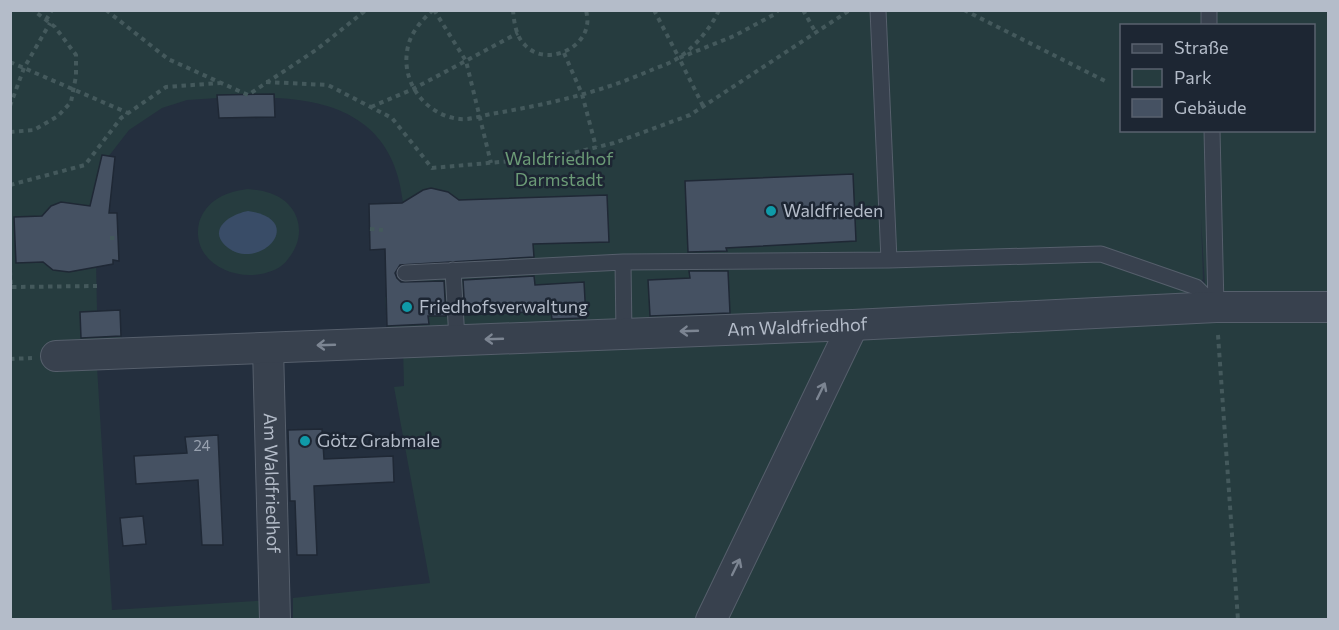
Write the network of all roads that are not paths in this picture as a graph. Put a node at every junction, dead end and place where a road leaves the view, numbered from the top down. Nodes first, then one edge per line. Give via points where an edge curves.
1 (878, 10) edge
2 (1212, 132) edge
3 (889, 260) junction
4 (622, 262) junction
5 (453, 270) junction
6 (405, 273) dead end
7 (1216, 307) junction
8 (1329, 307) edge
9 (853, 325) junction
10 (624, 334) junction
11 (457, 340) junction
12 (268, 348) junction
13 (56, 356) dead end
14 (275, 620) edge
15 (711, 620) edge

1 - 3 lane
2 - 7 lane
3 - 4 lane
3 - 7 lane via 1101,254 1196,287
4 - 5 lane
4 - 10 lane
5 - 6 lane
5 - 11 lane
7 - 8 street, Am Waldfriedhof
7 - 9 street, Am Waldfriedhof
9 -> 10 street, Am Waldfriedhof
15 -> 9 street
10 -> 11 street, Am Waldfriedhof
11 -> 12 street, Am Waldfriedhof
12 - 13 street, Am Waldfriedhof
12 - 14 street, Am Waldfriedhof

